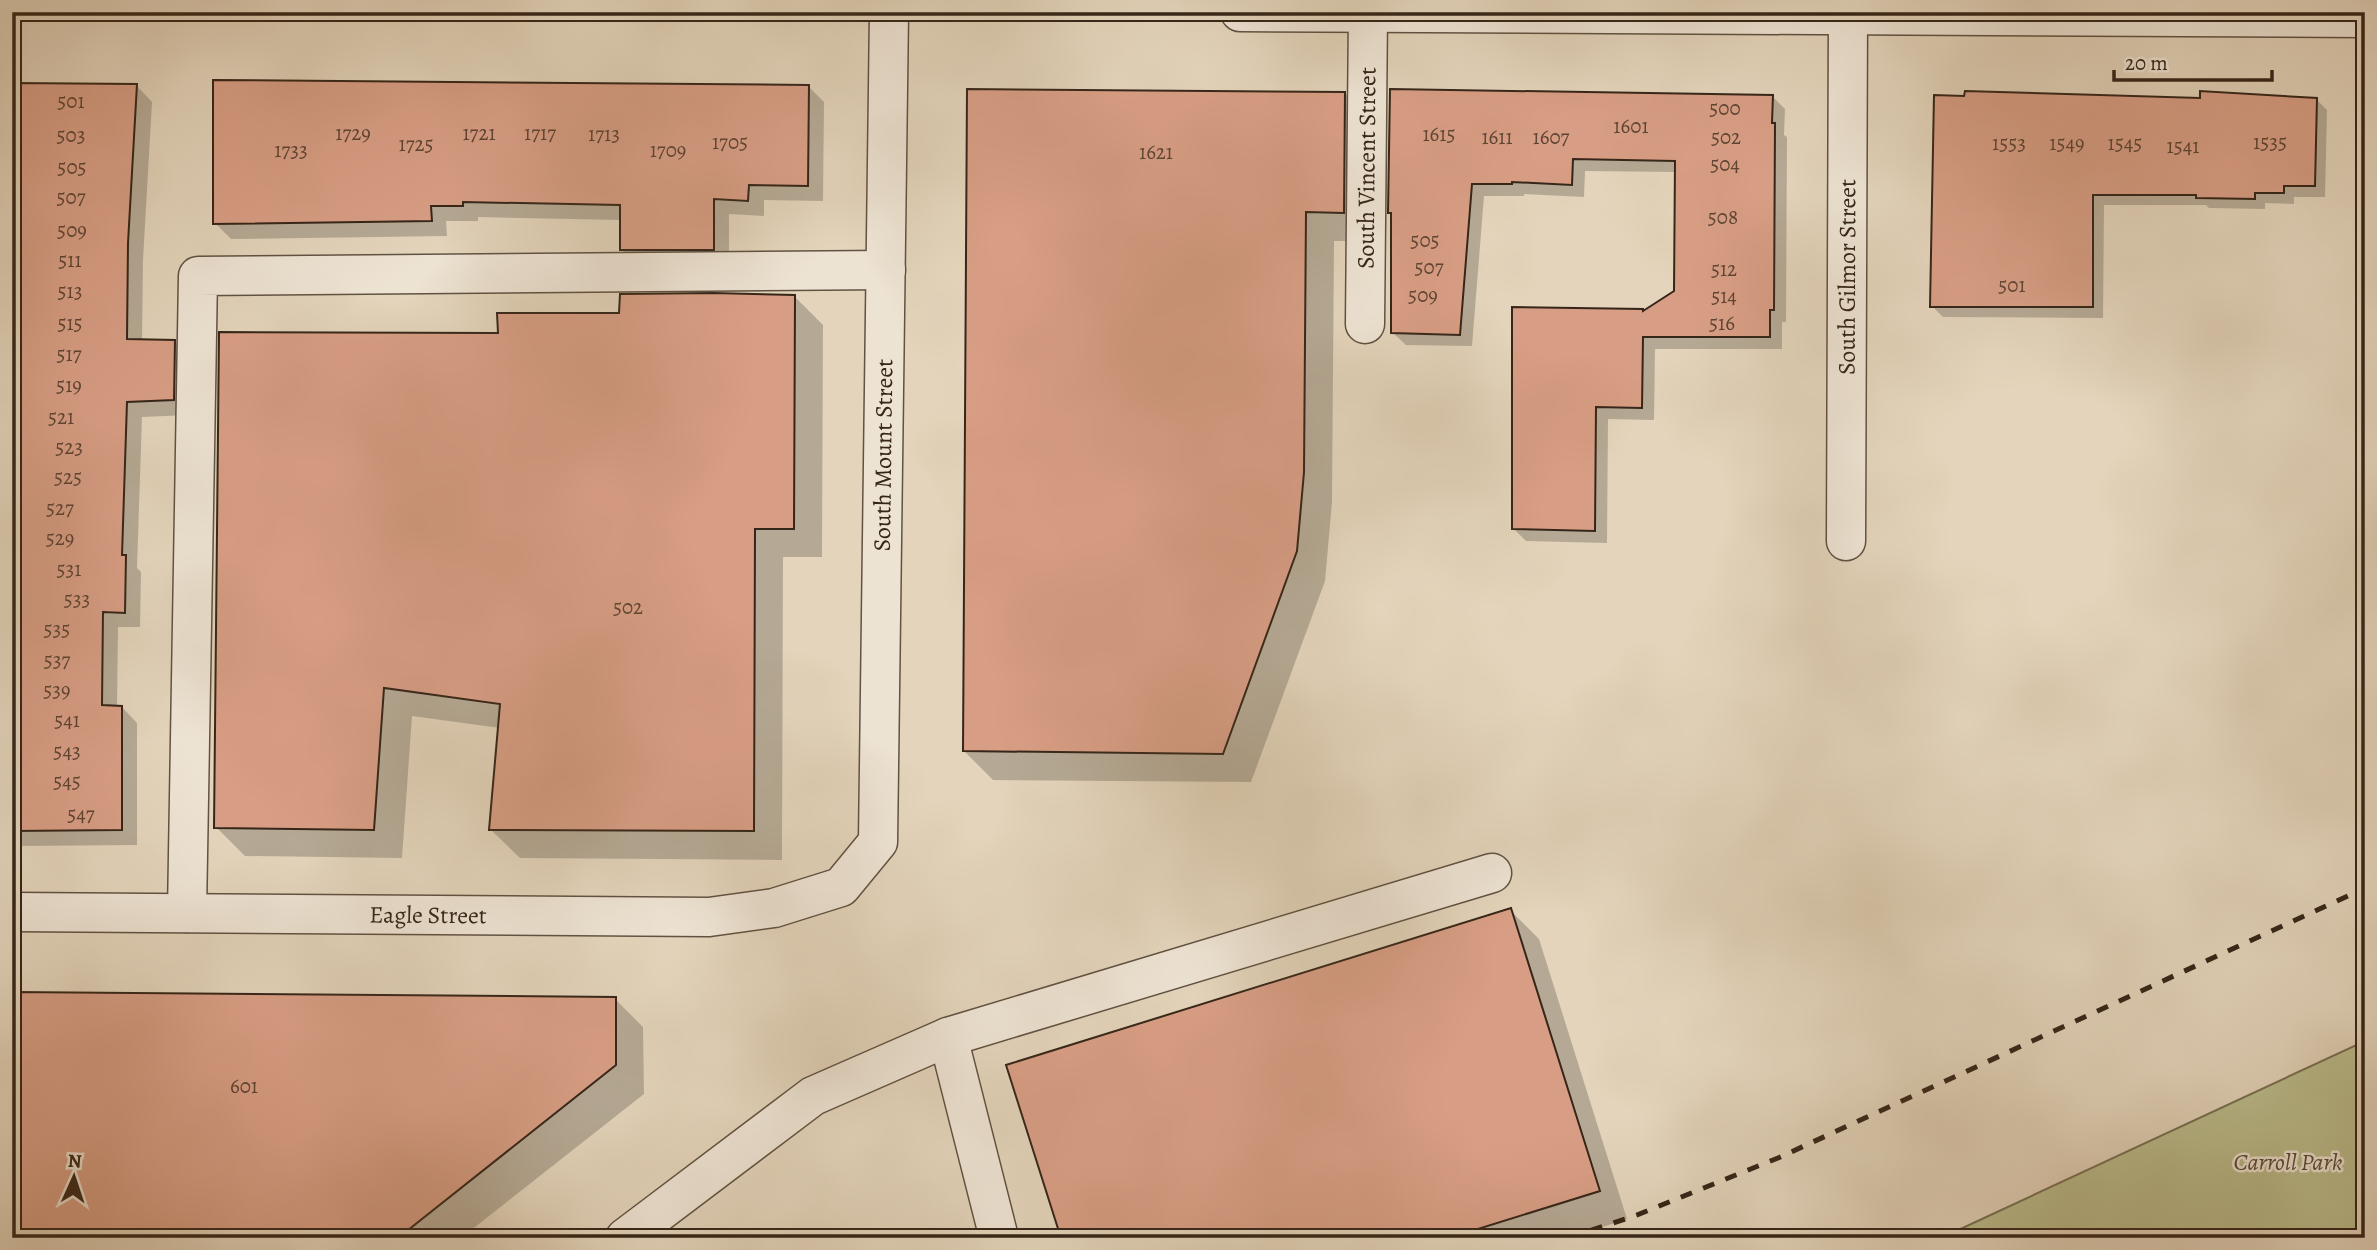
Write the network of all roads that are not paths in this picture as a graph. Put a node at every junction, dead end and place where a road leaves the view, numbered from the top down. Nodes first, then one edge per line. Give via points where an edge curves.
1 (889, 12) edge
2 (1240, 12) edge
3 (1368, 13) edge
4 (1635, 13) edge
5 (1848, 14) edge
6 (2134, 15) edge
7 (2347, 16) edge
8 (886, 270) junction
9 (1365, 324) dead end
10 (1846, 541) dead end
11 (1492, 873) dead end
12 (841, 887) joint
13 (12, 912) edge
14 (187, 913) junction
15 (948, 1037) junction
16 (625, 1238) edge
17 (999, 1238) edge

1 - 8 street, South Mount Street
2 - 3 street
3 - 4 street
3 - 9 street, South Vincent Street
4 - 5 street
5 - 6 street
5 - 10 street, South Gilmor Street
6 - 7 street
8 - 12 street, South Mount Street via 878,842
8 - 14 street via 198,276
11 - 15 street
12 - 14 street, Eagle Street via 774,908 709,917
13 - 14 street, Eagle Street
15 - 16 street via 813,1096
15 - 17 street

